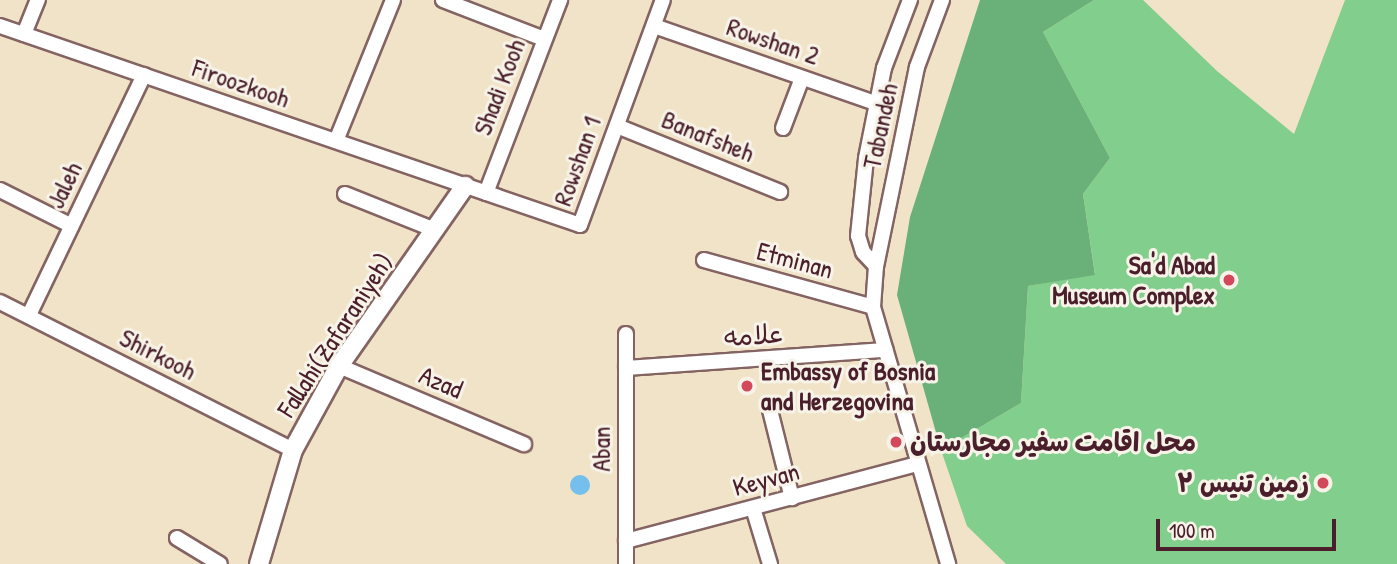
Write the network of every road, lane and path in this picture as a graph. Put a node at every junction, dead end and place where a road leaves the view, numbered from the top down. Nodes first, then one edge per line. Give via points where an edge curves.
1 (38, 0) edge
2 (393, 0) edge
3 (443, 0) edge
4 (560, 0) edge
5 (663, 0) edge
6 (910, 0) edge
7 (942, 0) edge
8 (0, 26) edge
9 (654, 26) junction
10 (24, 34) junction
11 (544, 39) junction
12 (144, 75) junction
13 (802, 78) junction
14 (875, 103) junction
15 (617, 126) junction
16 (783, 128) dead end
17 (336, 141) junction
18 (465, 186) junction
19 (0, 190) edge
20 (780, 192) dead end
21 (486, 193) junction
22 (345, 194) dead end
23 (72, 226) junction
24 (435, 230) junction
25 (704, 260) dead end
26 (876, 265) junction
27 (0, 302) edge
28 (873, 307) junction
29 (29, 315) junction
30 (626, 334) dead end
31 (885, 350) junction
32 (340, 366) junction
33 (626, 369) junction
34 (770, 410) dead end
35 (524, 444) dead end
36 (293, 450) junction
37 (918, 464) junction
38 (792, 498) junction
39 (753, 508) junction
40 (177, 538) dead end
41 (626, 541) junction
42 (220, 564) edge
43 (259, 564) edge
44 (626, 564) edge
45 (771, 564) edge
46 (948, 564) edge

1 - 10 street
2 - 17 street
3 - 11 street
4 - 11 street, Shadi Kooh
5 - 9 street, Rowshan 1
6 - 14 street
7 - 26 street, Tabandeh via 917,67
8 - 10 street, Firoozkooh
9 - 13 street, Rowshan 2
9 - 15 street, Rowshan 1
10 - 12 street, Firoozkooh
11 - 21 street, Shadi Kooh
12 - 17 street, Firoozkooh
12 - 23 street, Jaleh
13 - 14 street, Rowshan 2
13 - 16 street
14 - 26 street via 858,236 863,252
15 - 20 street, Banafsheh
15 - 21 street, Rowshan 1 via 580,225
17 - 18 street, Firoozkooh
18 - 21 street, Rowshan 1
18 - 24 street, Fallahi(Zafaraniyeh)
19 - 23 street
22 - 24 street
23 - 29 street, Jaleh
24 - 32 street, Fallahi(Zafaraniyeh)
25 - 28 street, Etminan
26 - 28 street, Tabandeh
27 - 29 street, Shirkooh
28 - 31 street, Tabandeh
29 - 36 street, Shirkooh
30 - 33 street, Aban
31 - 33 street, علامه
31 - 37 street, Tabandeh
32 - 35 street, Azad
32 - 36 street, Fallahi(Zafaraniyeh)
33 - 41 street, Aban
34 - 38 street
36 - 43 street, Fallahi(Zafaraniyeh)
37 - 38 street, Keyvan
37 - 46 street, Tabandeh
38 - 39 street, Keyvan
39 - 41 street, Keyvan
39 - 45 street
40 - 42 street
41 - 44 street, Aban

